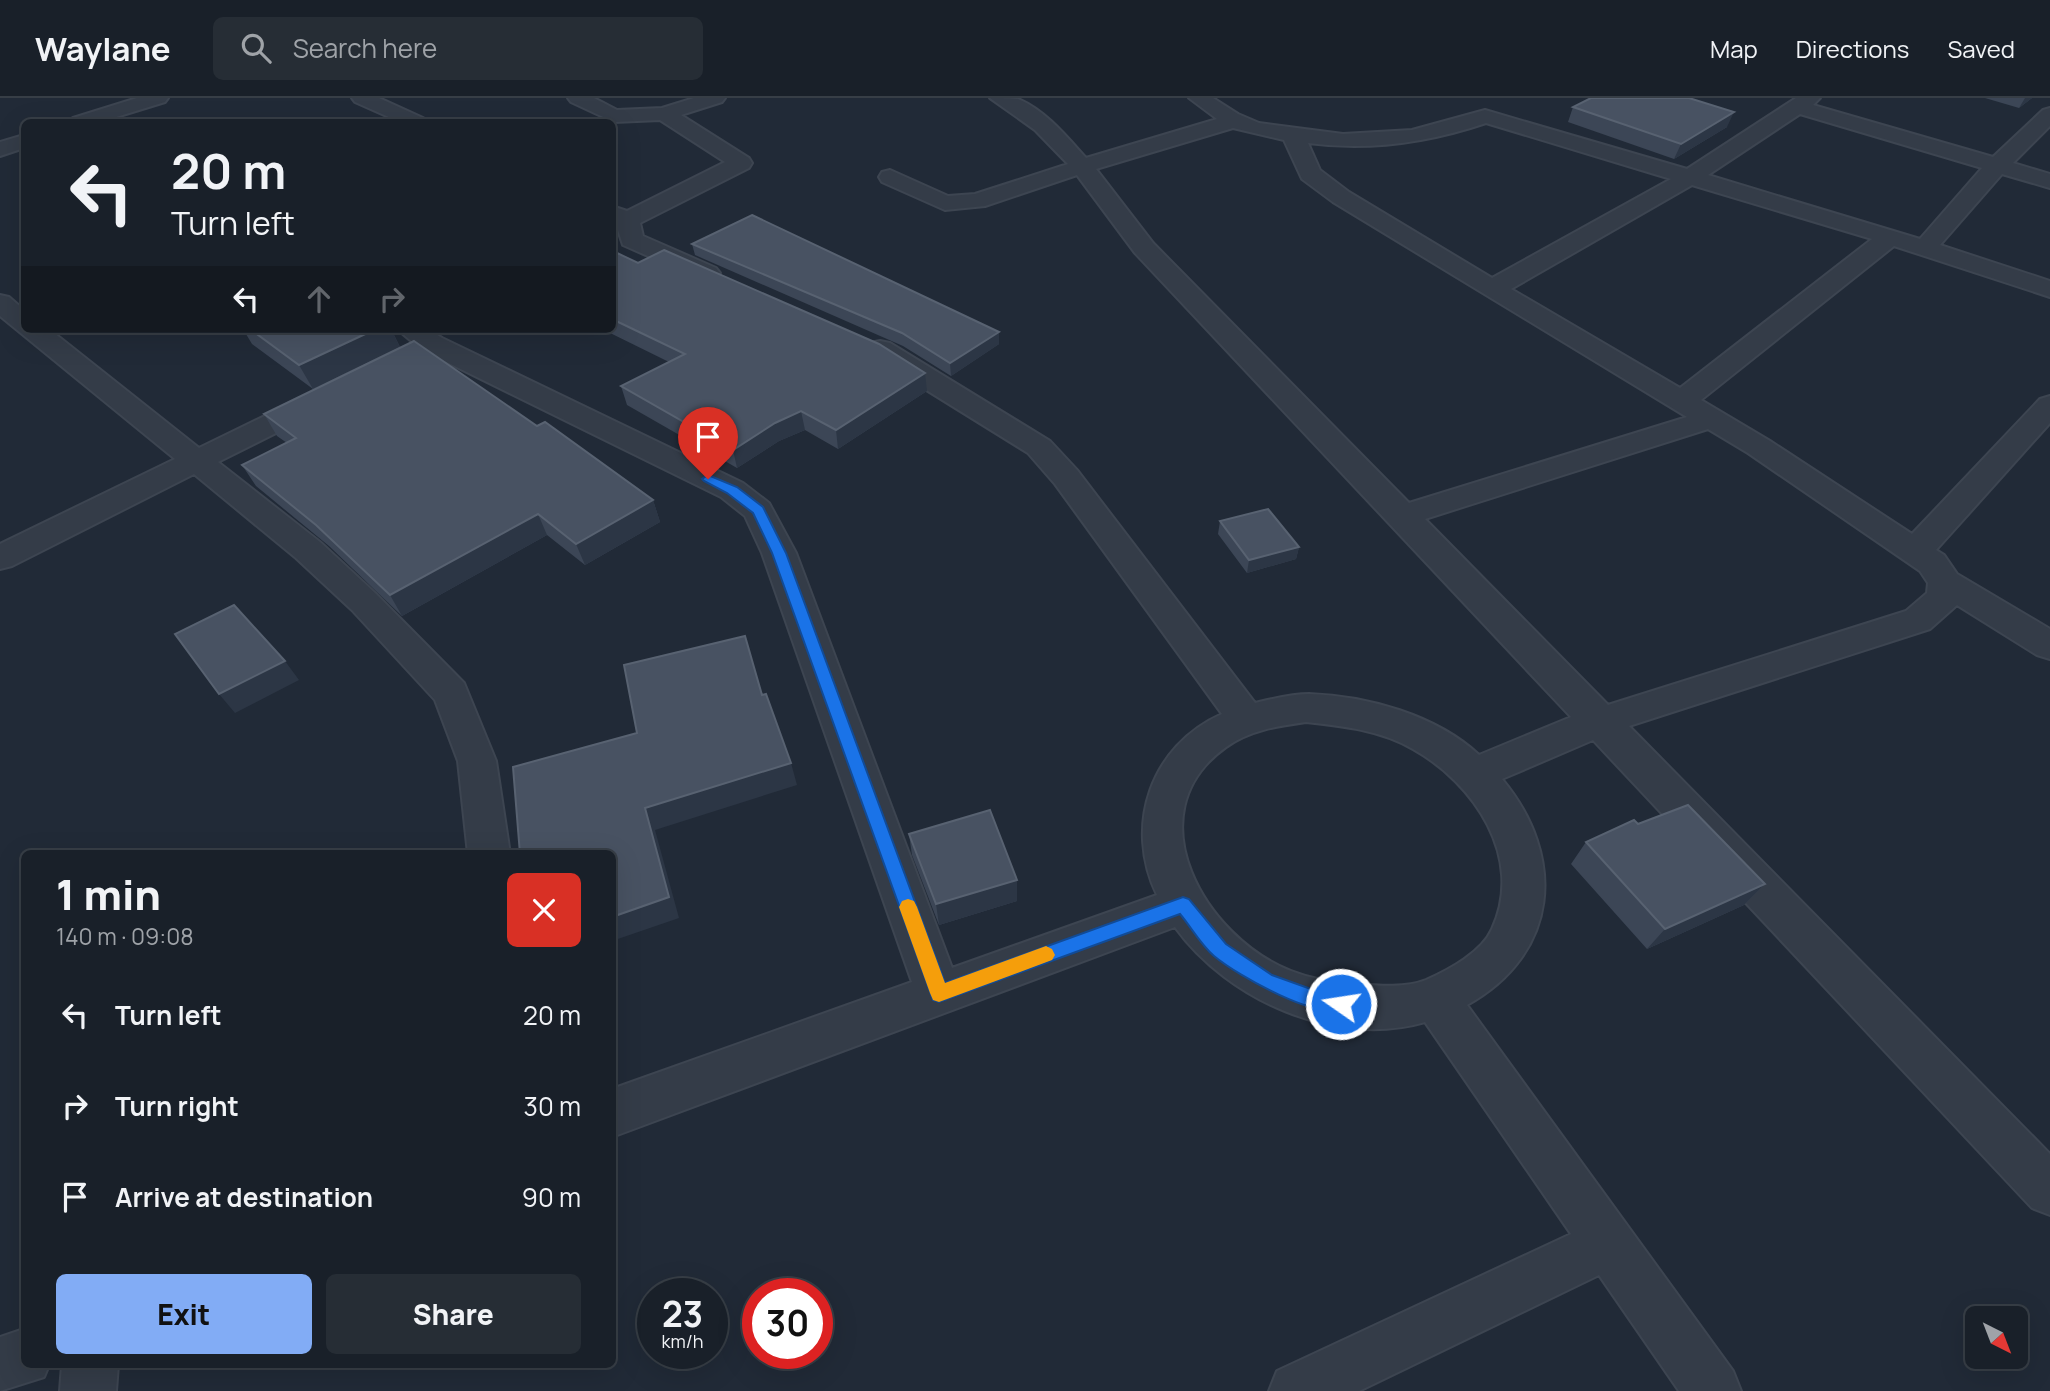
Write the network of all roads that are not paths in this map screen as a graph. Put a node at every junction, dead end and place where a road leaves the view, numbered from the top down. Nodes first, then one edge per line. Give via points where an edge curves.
1 (158, 98) edge
2 (362, 98) edge
3 (578, 98) edge
4 (715, 98) edge
5 (1000, 98) edge
6 (1199, 98) edge
7 (1804, 102) edge
8 (1511, 104) dead end
9 (1481, 107) edge
10 (664, 114) junction
11 (2050, 114) edge
12 (91, 116) edge
13 (409, 119) edge
14 (1234, 121) junction
15 (1293, 135) junction
16 (21, 142) edge
17 (0, 149) edge
18 (1998, 165) junction
19 (1081, 167) junction
20 (890, 177) dead end
21 (1690, 177) junction
22 (2050, 181) edge
23 (621, 231) edge
24 (1890, 237) junction
25 (1925, 248) junction
26 (731, 284) edge
27 (1492, 289) junction
28 (2050, 289) edge
29 (0, 303) edge
30 (21, 320) edge
31 (37, 333) edge
32 (855, 338) edge
33 (428, 340) edge
34 (346, 388) edge
35 (2050, 405) edge
36 (1695, 410) junction
37 (197, 462) junction
38 (1401, 516) junction
39 (1915, 552) junction
40 (0, 558) edge
41 (1945, 582) junction
42 (2050, 646) edge
43 (1247, 720) junction
44 (1598, 722) junction
45 (1474, 774) junction
46 (488, 850) edge
47 (1183, 905) junction
48 (939, 993) junction
49 (1435, 999) junction
50 (616, 1112) edge
51 (2050, 1190) edge
52 (1607, 1244) junction
53 (21, 1358) edge
54 (0, 1366) edge
55 (90, 1368) edge
56 (88, 1391) edge
57 (1297, 1391) edge
58 (1713, 1391) edge

1 - 12 street
2 - 13 street
3 - 10 street via 614,116
4 - 10 street
5 - 19 street via 1031,114
6 - 14 street
7 - 18 street
7 - 21 street
8 - 9 street
9 - 15 street via 1448,130 1384,141 1341,142
9 - 21 street
10 - 23 street via 741,163
11 - 18 street
14 - 15 street
14 - 19 street
15 - 27 street via 1310,174
16 - 17 street
18 - 22 street
18 - 25 street
19 - 20 street via 978,201 945,203
19 - 38 street via 1144,248
21 - 24 street
21 - 27 street
23 - 26 street
24 - 25 street
24 - 36 street
25 - 28 street
27 - 36 street
29 - 30 street
31 - 37 street
32 - 43 street via 892,354 1039,447
33 - 48 street via 732,490 758,510 779,553
34 - 37 street
35 - 39 street
36 - 38 street
36 - 39 street via 1798,472
37 - 40 street
37 - 46 street via 327,567 451,693 477,761
38 - 44 street
39 - 41 street via 1932,563
41 - 42 street
41 - 44 street via 1944,597 1918,620
43 - 45 street via 1306,708 1352,712 1398,724 1441,747
43 - 47 street via 1223,730 1192,753 1170,786 1161,824 1165,866
44 - 45 street
44 - 51 street
45 - 49 street via 1506,814 1522,856 1523,900 1509,941 1479,975
47 - 48 street
47 - 49 street via 1220,950 1266,982 1322,1001 1380,1008
48 - 50 street
49 - 52 street
52 - 57 street
52 - 58 street
53 - 54 street
55 - 56 street

